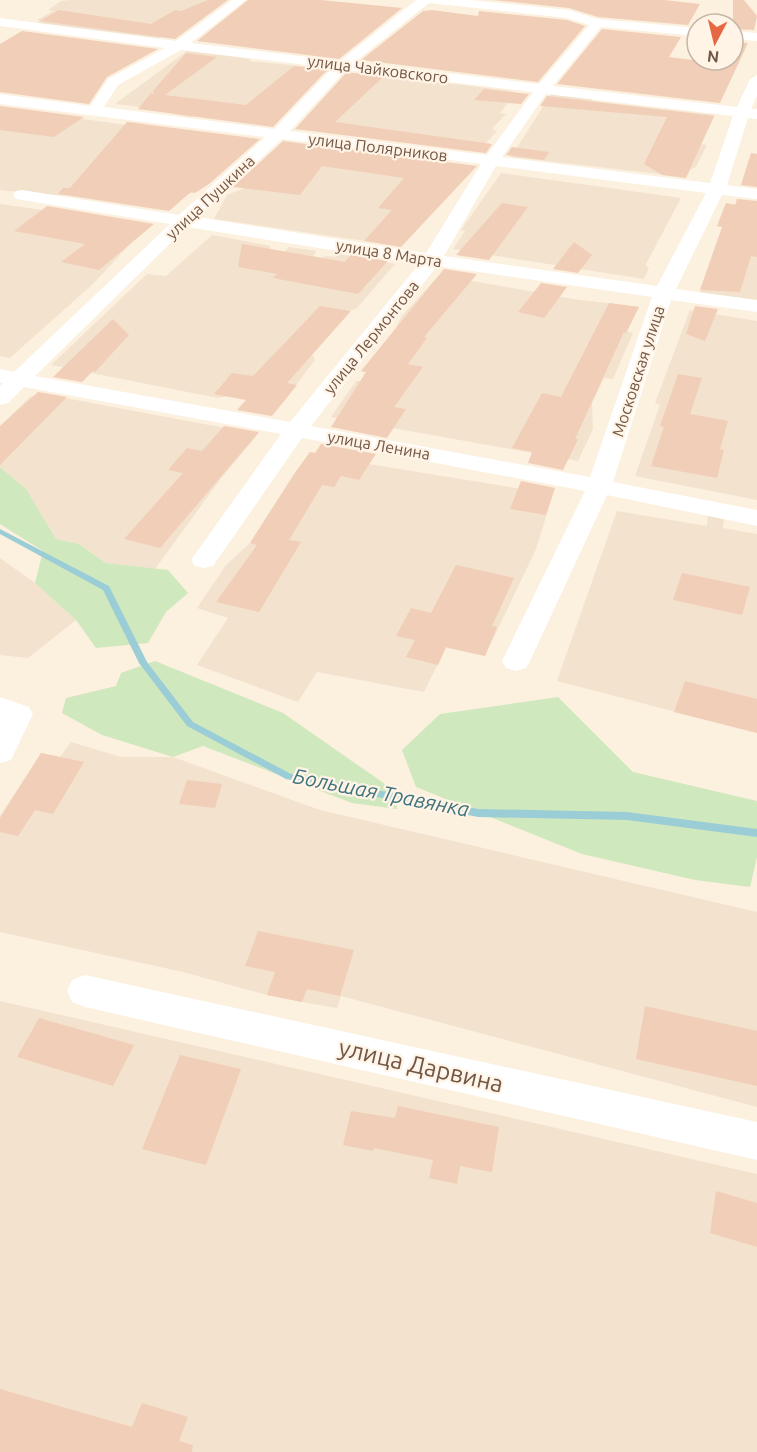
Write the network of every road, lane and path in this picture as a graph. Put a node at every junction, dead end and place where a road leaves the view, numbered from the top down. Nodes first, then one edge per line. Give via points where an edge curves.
1 (240, 0) edge
2 (424, 0) edge
3 (434, 0) edge
4 (0, 22) edge
5 (597, 23) junction
6 (685, 31) edge
7 (179, 46) junction
8 (343, 65) junction
9 (757, 79) edge
10 (543, 88) junction
11 (0, 99) edge
12 (94, 111) junction
13 (750, 113) edge
14 (277, 135) junction
15 (491, 161) junction
16 (717, 188) junction
17 (757, 194) edge
18 (22, 195) dead end
19 (185, 219) junction
20 (432, 260) junction
21 (664, 292) junction
22 (757, 306) edge
23 (10, 378) edge
24 (0, 398) edge
25 (296, 430) junction
26 (599, 487) junction
27 (757, 518) edge
28 (204, 560) dead end
29 (516, 661) dead end
30 (9, 710) edge
31 (0, 752) edge
32 (85, 991) dead end
33 (757, 1141) edge

1 - 7 street
2 - 8 street, улица Пушкина
3 - 5 street via 569,14
4 - 7 street, улица Чайковского
5 - 6 street
5 - 10 street, улица Лермонтова
7 - 8 street, улица Чайковского
7 - 12 street via 113,82
8 - 10 street, улица Чайковского
8 - 14 street, улица Пушкина
9 - 13 street, Московская улица
10 - 13 street, улица Чайковского
10 - 15 street, улица Лермонтова
11 - 12 street, улица Полярников
12 - 14 street, улица Полярников
13 - 16 street, Московская улица
14 - 15 street, улица Полярников
14 - 19 street, улица Пушкина
15 - 16 street, улица Полярников
15 - 20 street, улица Лермонтова
16 - 17 street, улица Полярников
16 - 21 street, Московская улица
18 - 19 street, улица 8 Марта
19 - 20 street, улица 8 Марта
19 - 23 street, улица Пушкина
20 - 21 street, улица 8 Марта
20 - 25 street, улица Лермонтова
21 - 22 street, улица 8 Марта
21 - 26 street, Московская улица
23 - 24 street, улица Пушкина
23 - 25 street, улица Ленина
25 - 26 street, улица Ленина
25 - 28 street, улица Лермонтова
26 - 27 street, улица Ленина
26 - 29 street, Московская улица
30 - 31 street
32 - 33 street, улица Дарвина

